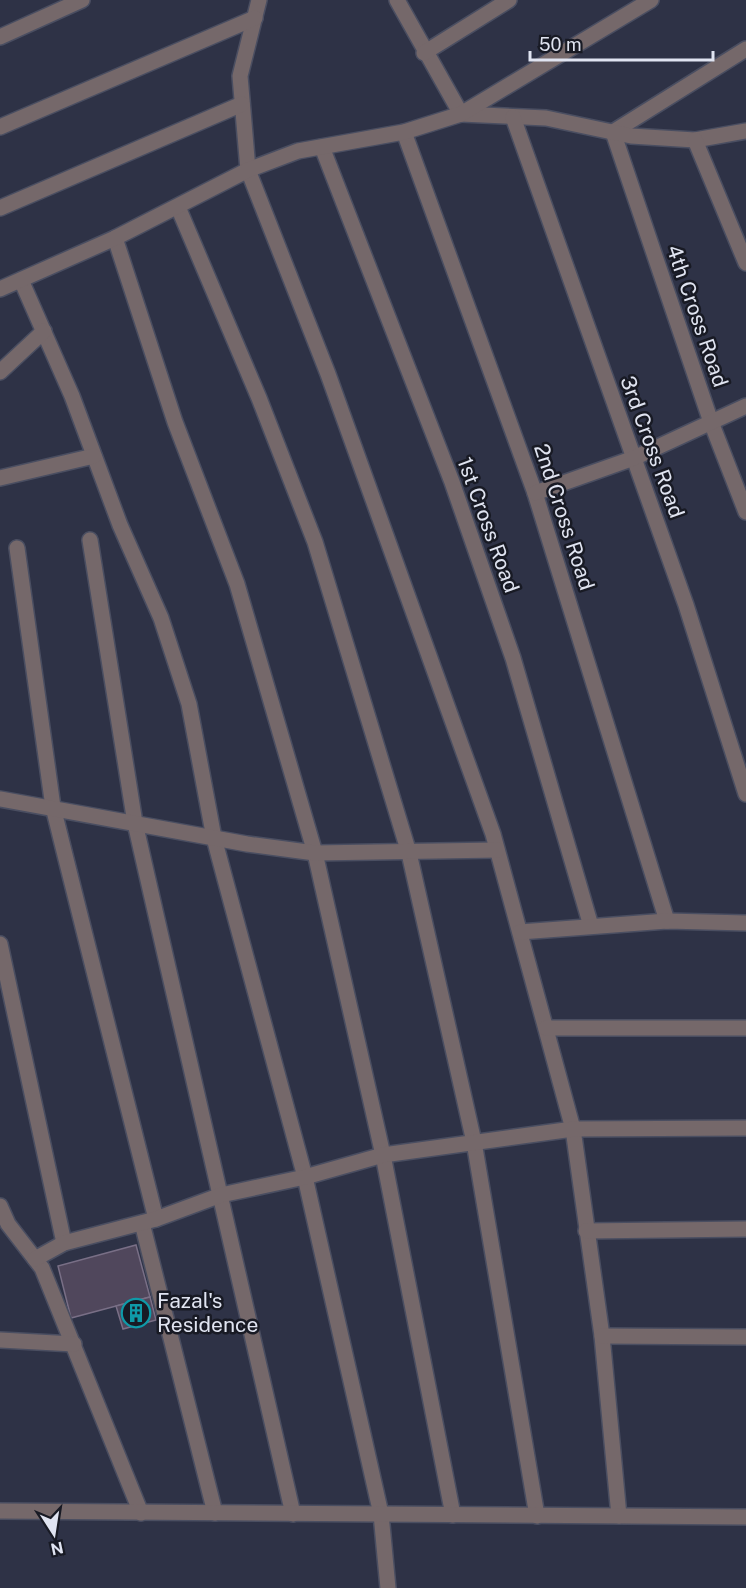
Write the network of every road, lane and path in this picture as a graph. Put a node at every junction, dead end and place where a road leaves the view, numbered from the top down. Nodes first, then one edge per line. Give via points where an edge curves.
1 (82, 0) edge
2 (260, 0) edge
3 (509, 0) edge
4 (651, 0) edge
5 (399, 1) edge
6 (255, 18) junction
7 (0, 37) edge
8 (746, 49) edge
9 (424, 53) junction
10 (242, 104) junction
11 (461, 114) junction
12 (513, 117) junction
13 (0, 128) edge
14 (746, 131) edge
15 (404, 132) junction
16 (613, 132) junction
17 (695, 140) junction
18 (322, 147) junction
19 (248, 170) junction
20 (178, 207) junction
21 (0, 208) edge
22 (115, 238) junction
23 (746, 263) edge
24 (21, 280) junction
25 (0, 289) edge
26 (44, 331) junction
27 (0, 372) edge
28 (746, 406) edge
29 (711, 422) junction
30 (94, 456) junction
31 (634, 458) junction
32 (0, 478) edge
33 (535, 493) junction
34 (746, 512) edge
35 (90, 540) dead end
36 (17, 548) dead end
37 (746, 794) edge
38 (0, 799) edge
39 (53, 807) junction
40 (135, 823) junction
41 (214, 838) junction
42 (497, 850) junction
43 (315, 853) junction
44 (409, 853) junction
45 (667, 921) junction
46 (746, 922) edge
47 (591, 926) junction
48 (520, 932) junction
49 (0, 944) edge
50 (546, 1028) junction
51 (746, 1028) edge
52 (746, 1128) edge
53 (573, 1129) junction
54 (474, 1142) junction
55 (383, 1155) junction
56 (305, 1177) junction
57 (221, 1195) junction
58 (0, 1206) edge
59 (149, 1221) junction
60 (4, 1224) edge
61 (746, 1229) edge
62 (586, 1231) junction
63 (64, 1243) junction
64 (35, 1259) junction
65 (602, 1336) junction
66 (746, 1337) edge
67 (0, 1340) edge
68 (74, 1344) junction
69 (0, 1511) edge
70 (141, 1513) junction
71 (215, 1513) junction
72 (293, 1514) junction
73 (381, 1515) junction
74 (453, 1515) junction
75 (537, 1516) junction
76 (619, 1516) junction
77 (746, 1517) edge
78 (388, 1588) edge

1 - 7 street
2 - 6 street
3 - 9 street
4 - 11 street
5 - 9 street
6 - 10 street via 240,76
6 - 13 street
8 - 16 street
9 - 11 street
10 - 19 street
10 - 21 street
11 - 12 street
11 - 15 street
12 - 16 street via 546,118
12 - 31 street, 3rd Cross Road
14 - 17 street
15 - 18 street
15 - 33 street, 2nd Cross Road
16 - 17 street
16 - 29 street, 4th Cross Road
17 - 23 street
18 - 19 street via 298,151
18 - 47 street, 1st Cross Road via 460,504 513,658
19 - 20 street
19 - 42 street via 328,374
20 - 22 street
20 - 44 street via 315,542
22 - 24 street
22 - 43 street via 175,422 237,584
24 - 25 street
24 - 26 street
26 - 27 street
26 - 30 street
28 - 29 street
29 - 31 street
29 - 34 street, 4th Cross Road
30 - 32 street
30 - 41 street via 161,618 189,704
31 - 33 street
31 - 37 street, 3rd Cross Road
33 - 45 street, 2nd Cross Road
35 - 40 street
36 - 39 street
38 - 39 street
39 - 40 street
39 - 59 street
40 - 41 street
40 - 57 street
41 - 43 street
41 - 56 street
42 - 44 street
42 - 48 street
43 - 44 street
43 - 55 street
44 - 54 street
45 - 46 street
45 - 47 street
47 - 48 street
48 - 50 street
49 - 63 street
50 - 51 street
50 - 53 street
52 - 53 street
53 - 54 street
53 - 62 street
54 - 55 street
54 - 75 street
55 - 56 street
55 - 74 street
56 - 57 street
56 - 73 street
57 - 59 street
57 - 72 street
58 - 60 street
59 - 63 street
59 - 71 street
60 - 64 street
61 - 62 street
62 - 65 street
63 - 64 street
64 - 68 street
65 - 66 street
65 - 76 street
67 - 68 street
68 - 70 street
69 - 70 street
70 - 71 street
71 - 72 street
72 - 73 street
73 - 74 street
73 - 78 street
74 - 75 street
75 - 76 street
76 - 77 street

